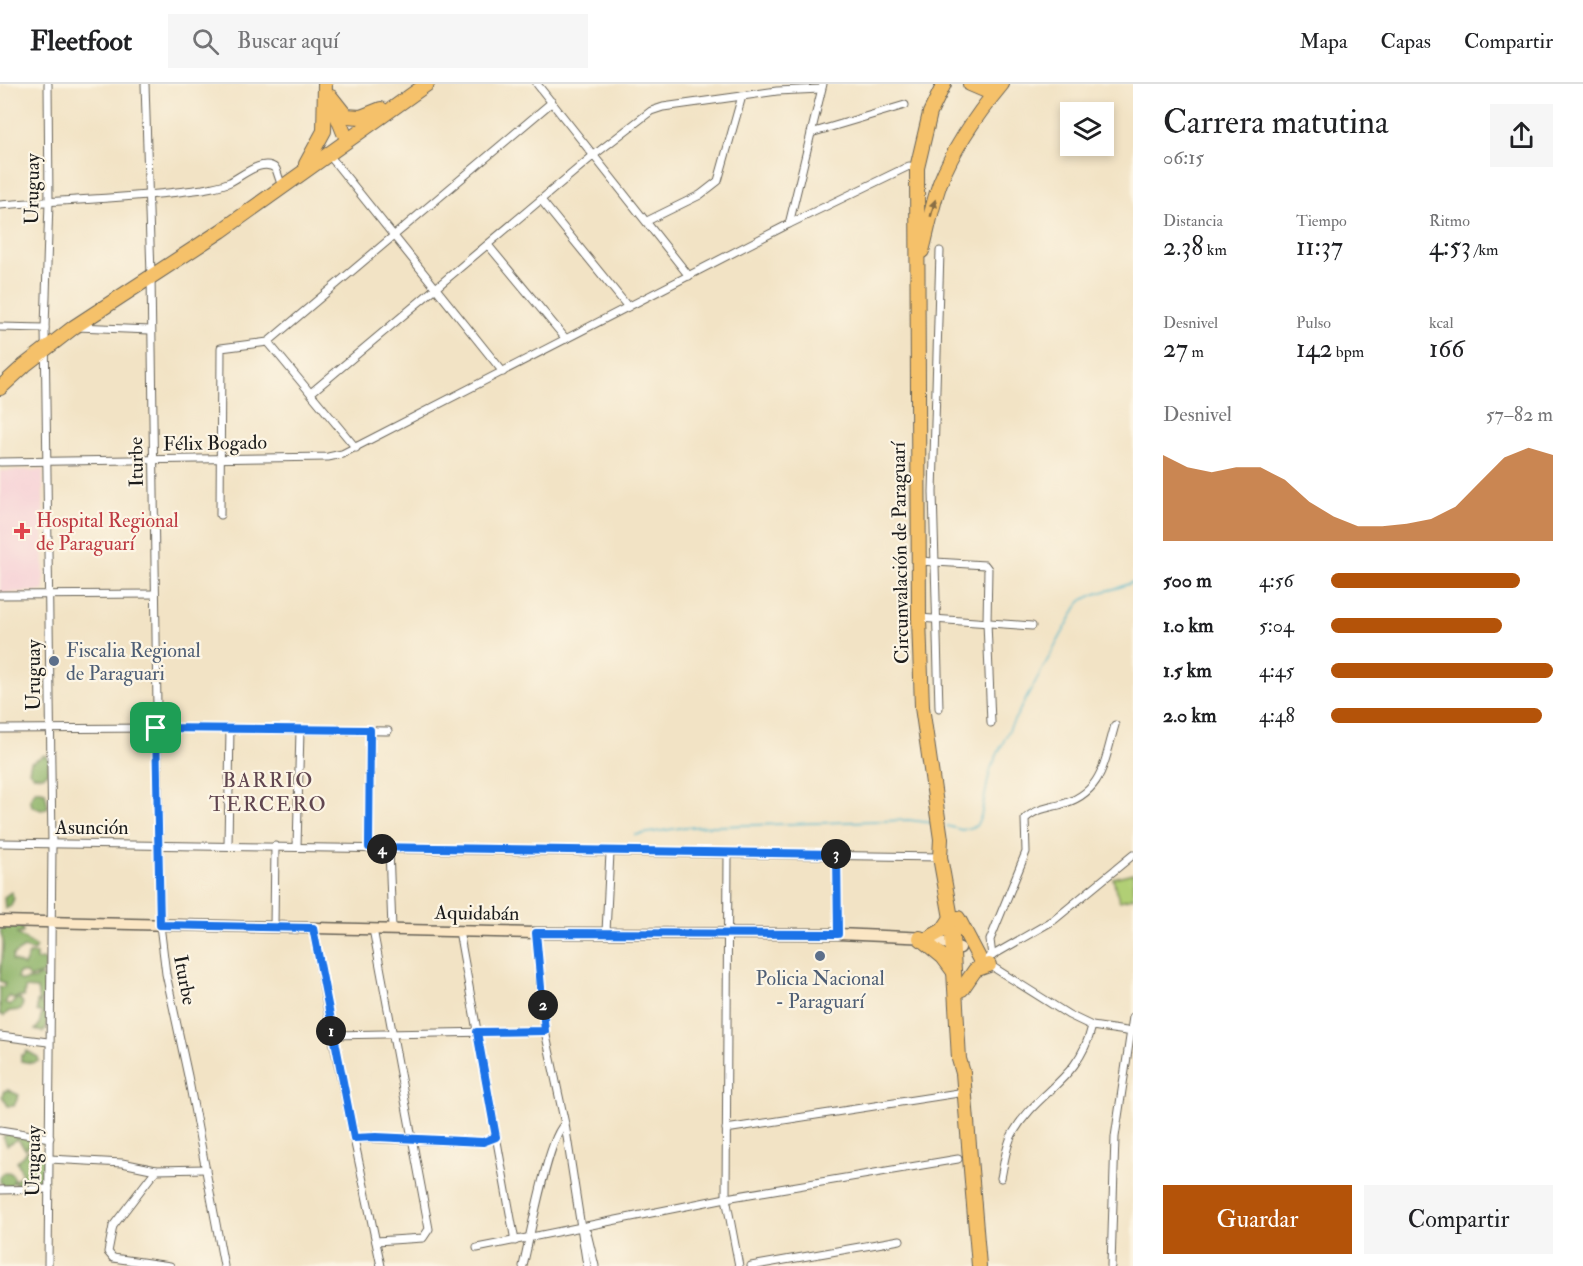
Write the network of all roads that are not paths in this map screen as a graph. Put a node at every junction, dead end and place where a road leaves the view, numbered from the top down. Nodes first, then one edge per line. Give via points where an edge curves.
1 (48, 84) edge
2 (145, 84) edge
3 (414, 84) edge
4 (427, 84) edge
5 (537, 84) edge
6 (944, 84) edge
7 (970, 84) edge
8 (1000, 84) edge
9 (822, 87) edge
10 (328, 88) edge
11 (742, 96) junction
12 (552, 102) junction
13 (905, 105) dead end
14 (381, 109) junction
15 (367, 128) junction
16 (344, 133) junction
17 (811, 133) junction
18 (594, 155) junction
19 (325, 158) junction
20 (306, 164) junction
21 (917, 168) junction
22 (280, 181) junction
23 (147, 196) junction
24 (541, 200) junction
25 (49, 202) junction
26 (0, 205) edge
27 (646, 221) junction
28 (789, 224) junction
29 (392, 234) junction
30 (211, 236) junction
31 (488, 244) junction
32 (940, 251) dead end
33 (918, 265) junction
34 (151, 275) junction
35 (689, 276) junction
36 (436, 289) junction
37 (628, 307) junction
38 (0, 327) edge
39 (74, 327) junction
40 (45, 328) junction
41 (150, 330) junction
42 (566, 339) junction
43 (268, 342) junction
44 (46, 349) junction
45 (503, 372) junction
46 (0, 388) edge
47 (312, 392) junction
48 (356, 448) junction
49 (48, 460) junction
50 (220, 460) junction
51 (152, 461) junction
52 (0, 462) edge
53 (220, 515) dead end
54 (919, 561) junction
55 (934, 562) junction
56 (50, 594) junction
57 (155, 594) junction
58 (0, 595) edge
59 (919, 618) junction
60 (936, 619) junction
61 (987, 622) junction
62 (1032, 626) dead end
63 (938, 686) junction
64 (922, 687) junction
65 (939, 708) dead end
66 (991, 723) dead end
67 (1115, 725) dead end
68 (49, 728) junction
69 (156, 728) junction
70 (230, 728) junction
71 (0, 729) edge
72 (300, 730) junction
73 (370, 730) junction
74 (388, 731) dead end
75 (941, 839) junction
76 (0, 843) edge
77 (52, 843) junction
78 (158, 844) junction
79 (228, 845) junction
80 (275, 846) junction
81 (297, 847) junction
82 (369, 847) junction
83 (389, 849) junction
84 (610, 853) junction
85 (728, 854) junction
86 (837, 854) junction
87 (1133, 855) edge
88 (940, 857) junction
89 (955, 918) junction
90 (0, 921) edge
91 (50, 921) junction
92 (160, 925) junction
93 (274, 927) junction
94 (313, 928) junction
95 (392, 929) junction
96 (373, 930) junction
97 (459, 931) junction
98 (606, 932) junction
99 (536, 933) junction
100 (727, 934) junction
101 (838, 934) junction
102 (925, 938) junction
103 (956, 946) junction
104 (986, 960) junction
105 (954, 972) junction
106 (962, 989) junction
107 (1133, 1017) edge
108 (1092, 1026) junction
109 (545, 1031) junction
110 (477, 1032) junction
111 (1131, 1032) edge
112 (392, 1034) junction
113 (332, 1035) junction
114 (0, 1036) edge
115 (48, 1041) junction
116 (963, 1073) junction
117 (965, 1092) junction
118 (566, 1124) junction
119 (726, 1129) junction
120 (0, 1130) edge
121 (496, 1137) junction
122 (50, 1138) junction
123 (354, 1138) junction
124 (412, 1139) junction
125 (50, 1159) junction
126 (958, 1159) dead end
127 (206, 1169) junction
128 (156, 1170) junction
129 (1001, 1178) dead end
130 (49, 1189) junction
131 (0, 1190) edge
132 (726, 1198) junction
133 (584, 1229) junction
134 (530, 1238) junction
135 (900, 1240) dead end
136 (376, 1241) junction
137 (515, 1241) junction
138 (477, 1248) dead end
139 (48, 1266) edge
140 (170, 1266) edge
141 (224, 1266) edge
142 (381, 1266) edge
143 (523, 1266) edge
144 (587, 1266) edge
145 (595, 1266) edge
146 (739, 1266) edge
147 (751, 1266) edge
148 (979, 1266) edge
149 (1111, 1266) edge

1 - 25 street, Uruguay
2 - 23 street, Iturbe
3 - 14 highway
4 - 15 highway
5 - 12 street
6 - 21 highway, Circunvalación de Paraguarí via 923,136
7 - 8 highway via 984,90
33 -> 8 highway, Circunvalación de Paraguarí via 940,183 968,129
9 - 11 street
9 - 17 street
10 - 14 highway via 346,116 360,117
10 - 16 highway
10 - 20 highway via 324,131
11 - 18 street via 651,111
11 - 27 street via 718,181 705,192
12 - 18 street
12 - 29 street
13 - 17 street
14 - 16 highway
15 - 16 highway
15 - 19 highway
16 - 19 highway
16 - 20 highway
17 - 28 street
18 - 24 street
18 - 27 street
19 - 29 street
19 - 30 highway
20 - 22 highway
21 - 28 street, Félix Bogado via 909,166
21 - 33 highway, Circunvalación de Paraguarí
22 - 23 street via 276,169 268,165 211,188
22 - 30 highway
23 - 25 street
23 - 34 street, Iturbe
24 - 31 street
24 - 37 street
25 - 26 street
25 - 40 street, Uruguay
27 - 35 street
28 - 35 street, Félix Bogado
29 - 36 street
29 - 43 street
30 - 34 highway
31 - 36 street
31 - 42 street
32 - 55 street
33 - 54 highway, Circunvalación de Paraguarí
34 - 39 highway
34 - 41 street, Iturbe
35 - 37 street, Félix Bogado
36 - 45 street
36 - 47 street
37 - 42 street, Félix Bogado
38 - 40 street
39 - 41 street
39 - 44 highway
40 - 44 street, Uruguay
41 - 51 street, Iturbe
42 - 45 street, Félix Bogado
43 - 47 street
43 - 50 street via 221,348
44 - 46 highway
44 - 49 street, Uruguay
45 - 48 street, Félix Bogado
47 - 48 street
48 - 50 street, Félix Bogado via 328,457
49 - 51 street, Félix Bogado
49 - 52 street, Félix Bogado
49 - 56 street, Uruguay
50 - 51 street, Félix Bogado
50 - 53 street
51 - 57 street, Iturbe
54 - 55 street
54 - 59 highway, Circunvalación de Paraguarí
55 - 60 street
55 - 61 street via 985,565
56 - 57 street
56 - 58 street
56 - 68 street, Uruguay
57 - 69 street, Iturbe
59 - 60 street
59 - 64 highway, Circunvalación de Paraguarí
60 - 61 street
60 - 63 street
61 - 62 street
61 - 66 street
63 - 64 street
63 - 65 street
64 - 75 highway, Circunvalación de Paraguarí
67 - 104 street via 1101,775 1092,788 1025,819 1026,852 990,940
68 - 69 street
68 - 71 street
68 - 77 street, Uruguay
69 - 70 street
69 - 78 street, Iturbe
70 - 72 street
70 - 79 street
72 - 73 street
72 - 81 street
73 - 74 street
73 - 82 street
75 - 88 highway, Circunvalación de Paraguarí
75 - 89 highway, Circunvalación de Paraguarí via 948,858
76 - 77 street, Asunción
77 - 78 street, Asunción
77 - 91 street, Uruguay
78 - 79 street, Asunción
78 - 92 street, Iturbe
79 - 80 street, Asunción
80 - 81 street, Asunción
80 - 93 street
81 - 82 street, Asunción
82 - 83 street, Asunción
83 - 84 street, Asunción
83 - 95 street
84 - 85 street, Asunción
84 - 98 street
85 - 86 street, Asunción
85 - 100 street
86 - 88 street, Asunción
86 - 101 street
87 - 104 street via 1054,920
88 - 89 highway, Circunvalación de Paraguarí
89 - 102 highway via 943,930
89 - 103 highway, Circunvalación de Paraguarí
89 - 104 highway
90 - 91 street, Aquidabán
91 - 92 street, Aquidabán
91 - 115 street, Uruguay
92 - 93 street, Aquidabán
92 - 127 street, Iturbe via 166,974
93 - 94 street, Aquidabán
94 - 96 street, Aquidabán
94 - 113 street
95 - 96 street, Aquidabán
95 - 97 street, Aquidabán
96 - 112 street
97 - 99 street, Aquidabán
97 - 110 street
98 - 99 street, Aquidabán
98 - 100 street, Aquidabán
99 - 109 street
100 - 101 street, Aquidabán
100 - 119 street
101 - 102 street, Aquidabán
102 - 103 street, Aquidabán
102 - 105 highway
103 - 104 street
103 - 105 highway, Circunvalación de Paraguarí
103 - 106 highway, Circunvalación de Paraguarí
104 - 106 highway
104 - 108 street
105 - 116 highway, Circunvalación de Paraguarí
106 - 116 highway, Circunvalación de Paraguarí via 966,1060
107 - 111 street
108 - 111 street
108 - 129 street via 1077,1064 1015,1130
109 - 110 street
109 - 118 street
110 - 112 street
110 - 121 street
111 - 149 street via 1115,1137
112 - 113 street
112 - 124 street
113 - 123 street
114 - 115 street
115 - 122 street, Uruguay
116 - 117 highway, Circunvalación de Paraguarí
117 - 119 street
117 - 148 highway, Circunvalación de Paraguarí
118 - 133 street
118 - 134 street via 560,1128 549,1154
119 - 132 street
120 - 122 street
121 - 124 street via 483,1142
121 - 137 street
122 - 125 street, Uruguay
123 - 124 street
123 - 136 street
124 - 136 street via 428,1233 423,1239
125 - 128 street via 122,1163
125 - 130 street, Uruguay
126 - 132 street
127 - 128 street
127 - 141 street, Iturbe
128 - 140 street via 113,1226 108,1252 112,1258
130 - 131 street
130 - 139 street, Uruguay
132 - 133 street
132 - 146 street
133 - 134 street
133 - 144 street via 581,1234
133 - 145 street
134 - 137 street
134 - 143 street
135 - 147 street
136 - 142 street
137 - 138 street

